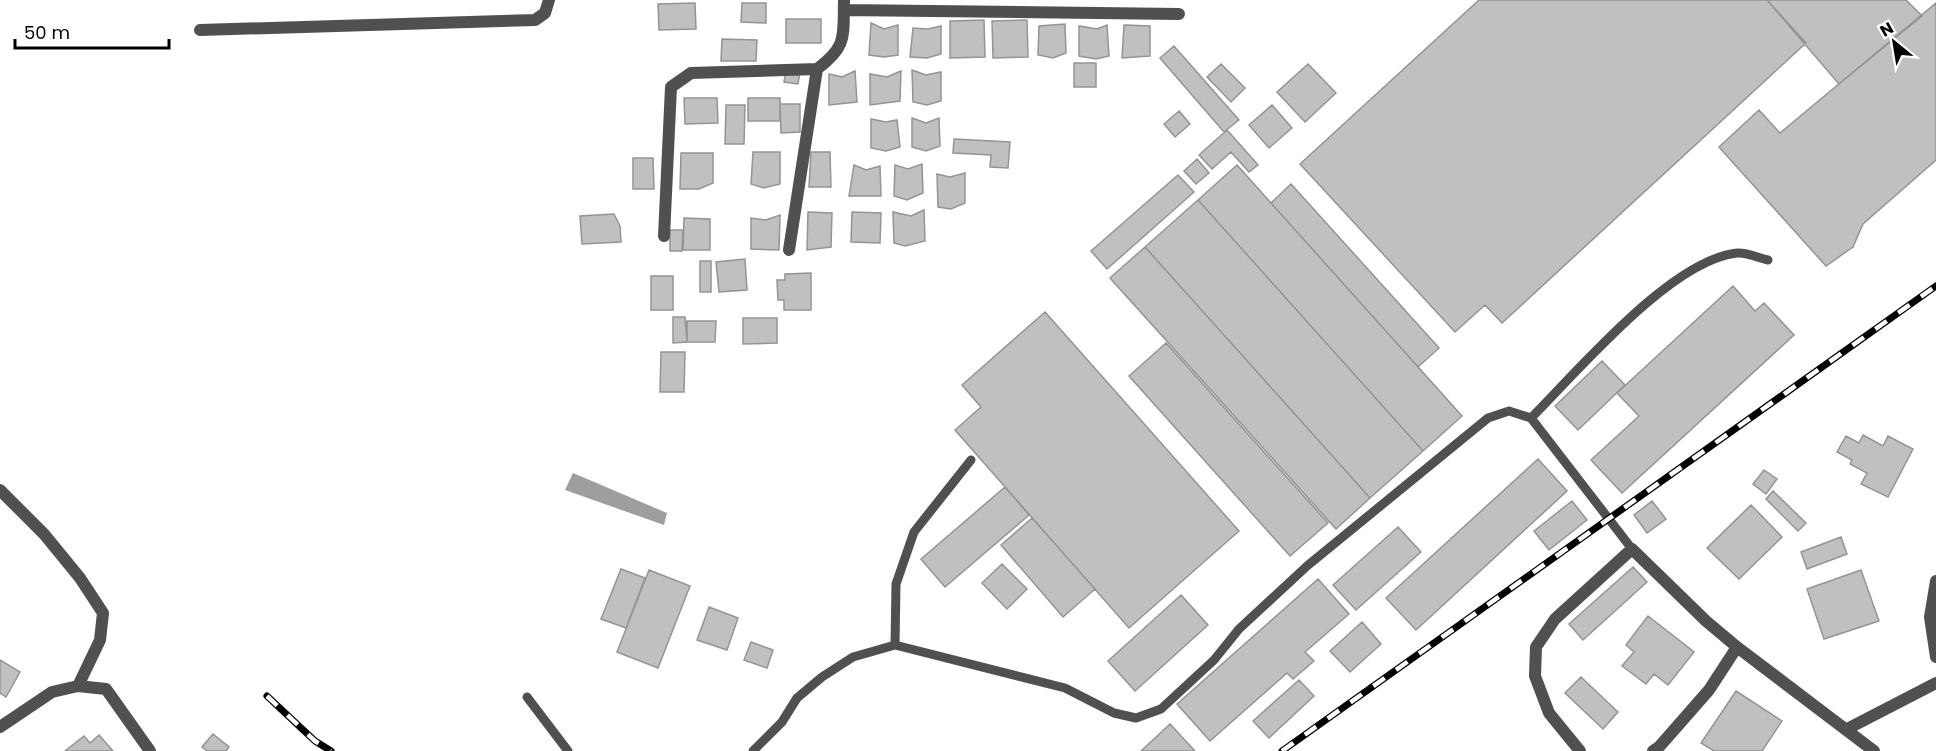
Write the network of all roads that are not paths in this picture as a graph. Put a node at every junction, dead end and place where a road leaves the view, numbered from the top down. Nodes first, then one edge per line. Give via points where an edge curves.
1 (549, 0) edge
2 (1031, 0) edge
3 (844, 5) edge
4 (1031, 14) junction
5 (1179, 14) dead end
6 (200, 30) dead end
7 (817, 69) junction
8 (663, 236) dead end
9 (789, 250) dead end
10 (1768, 260) dead end
11 (1531, 418) junction
12 (971, 460) dead end
13 (0, 490) edge
14 (1632, 549) junction
15 (1936, 581) edge
16 (895, 645) junction
17 (1737, 647) junction
18 (1936, 657) edge
19 (1936, 683) edge
20 (78, 686) junction
21 (527, 697) dead end
22 (1, 723) edge
23 (1847, 729) junction
24 (150, 751) edge
25 (568, 751) edge
26 (753, 751) edge
27 (1580, 751) edge
28 (1653, 751) edge
29 (1874, 751) edge

1 - 6 street via 545,13 535,20
2 - 4 street
3 - 4 street
3 - 7 street via 842,45
4 - 5 street
7 - 8 street via 691,74 671,87
7 - 9 street
10 - 11 lane via 1738,253 1703,264 1648,300
11 - 14 lane
11 - 16 lane via 1509,411 1488,418 1306,566 1239,628 1214,660 1161,710 1136,718 1114,713 1065,687
12 - 16 lane via 914,532 896,584
13 - 20 street via 44,534 103,613 100,640
14 - 17 street
14 - 27 street via 1555,620 1536,648 1536,676 1549,713
15 - 18 street via 1930,617
16 - 26 lane via 853,657 822,677 797,698 782,722
17 - 23 street
17 - 28 street via 1709,690
19 - 23 street
20 - 22 street via 52,692
20 - 24 street via 106,689
21 - 25 lane
23 - 29 street

